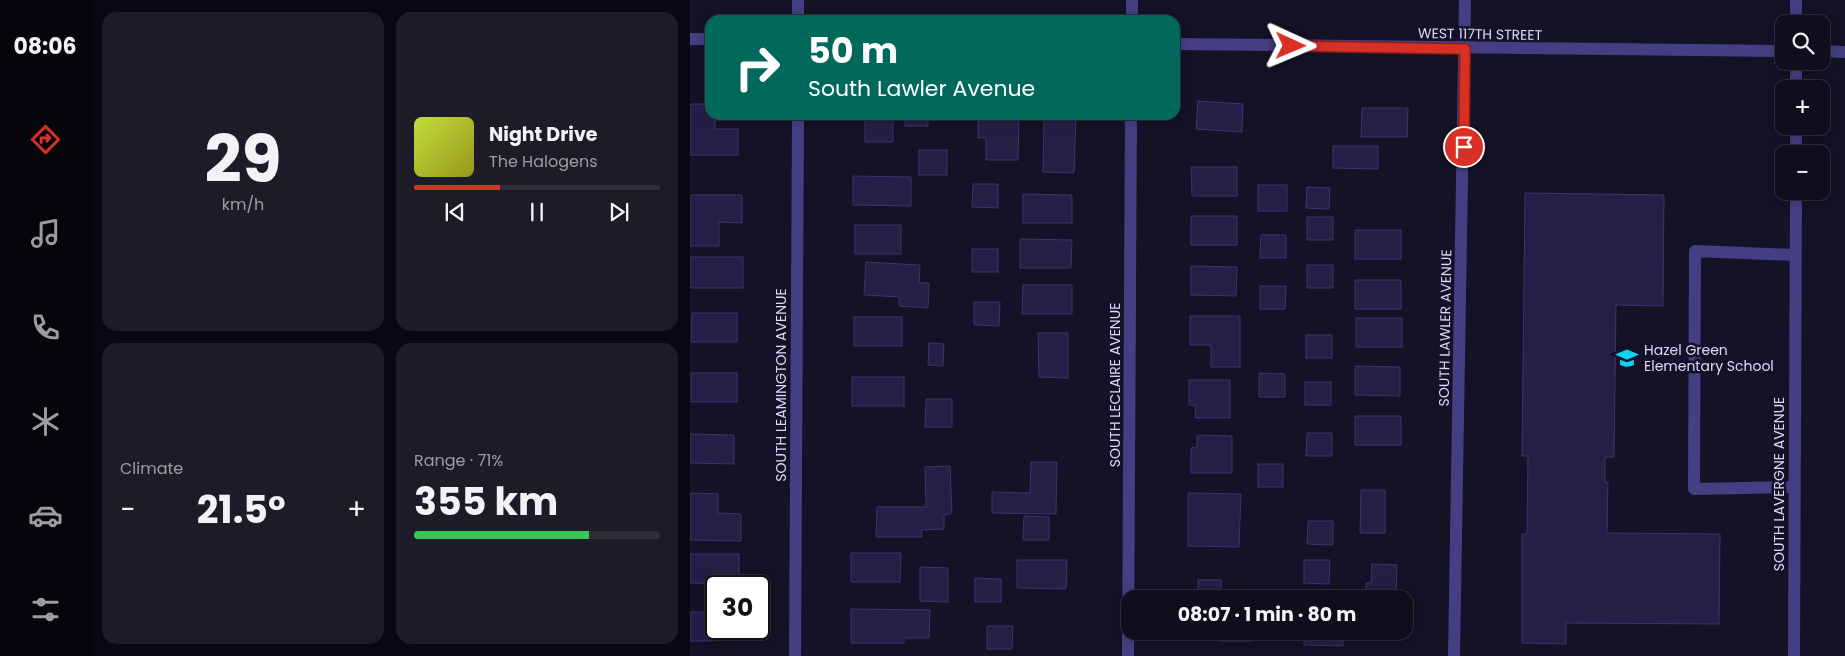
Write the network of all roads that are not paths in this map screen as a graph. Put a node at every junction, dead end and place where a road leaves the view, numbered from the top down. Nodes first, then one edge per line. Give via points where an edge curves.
1 (798, 0) edge
2 (1132, 0) edge
3 (1465, 0) edge
4 (1796, 0) edge
5 (798, 15) edge
6 (1132, 15) edge
7 (1796, 15) edge
8 (690, 39) edge
9 (705, 39) edge
10 (1180, 44) edge
11 (1465, 49) junction
12 (1775, 51) edge
13 (1830, 51) edge
14 (1845, 52) edge
15 (798, 120) edge
16 (1131, 120) edge
17 (1796, 200) edge
18 (1795, 255) junction
19 (1794, 487) junction
20 (795, 656) edge
21 (1128, 656) edge
22 (1454, 656) edge
23 (1794, 656) edge

1 - 5 street
2 - 6 street
3 - 11 street, SOUTH LAWLER AVENUE
4 - 7 street
8 - 9 street
10 - 11 street, WEST 117TH STREET
11 - 12 street, WEST 117TH STREET
11 - 22 street, SOUTH LAWLER AVENUE
13 - 14 street
15 - 20 street, SOUTH LEAMINGTON AVENUE
16 - 21 street, SOUTH LECLAIRE AVENUE
17 - 18 street, SOUTH LAVERGNE AVENUE
18 - 19 street, SOUTH LAVERGNE AVENUE
18 - 19 street via 1695,252 1694,489
19 - 23 street, SOUTH LAVERGNE AVENUE

